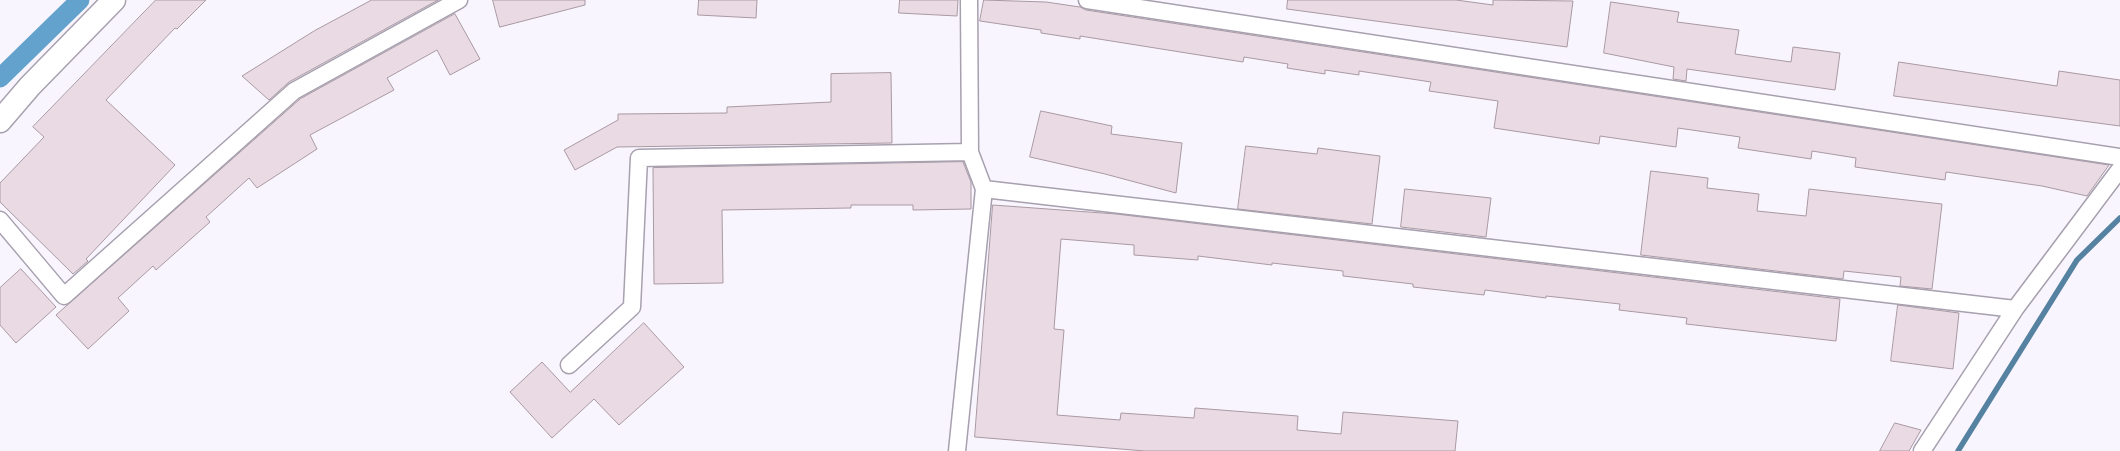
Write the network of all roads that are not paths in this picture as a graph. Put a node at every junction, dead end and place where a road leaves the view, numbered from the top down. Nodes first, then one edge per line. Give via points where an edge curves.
1 (114, 0) edge
2 (459, 0) edge
3 (969, 0) edge
4 (1087, 0) edge
5 (0, 121) edge
6 (970, 152) junction
7 (2120, 157) edge
8 (2120, 169) edge
9 (984, 189) junction
10 (0, 220) edge
11 (2015, 309) junction
12 (569, 365) dead end
13 (957, 451) edge
14 (1922, 451) edge

1 - 5 main road
2 - 10 street via 294,91 64,296
3 - 6 street
4 - 7 street
6 - 9 street
6 - 12 street via 639,158 632,307
8 - 11 street
9 - 11 street
9 - 13 street
11 - 14 street

